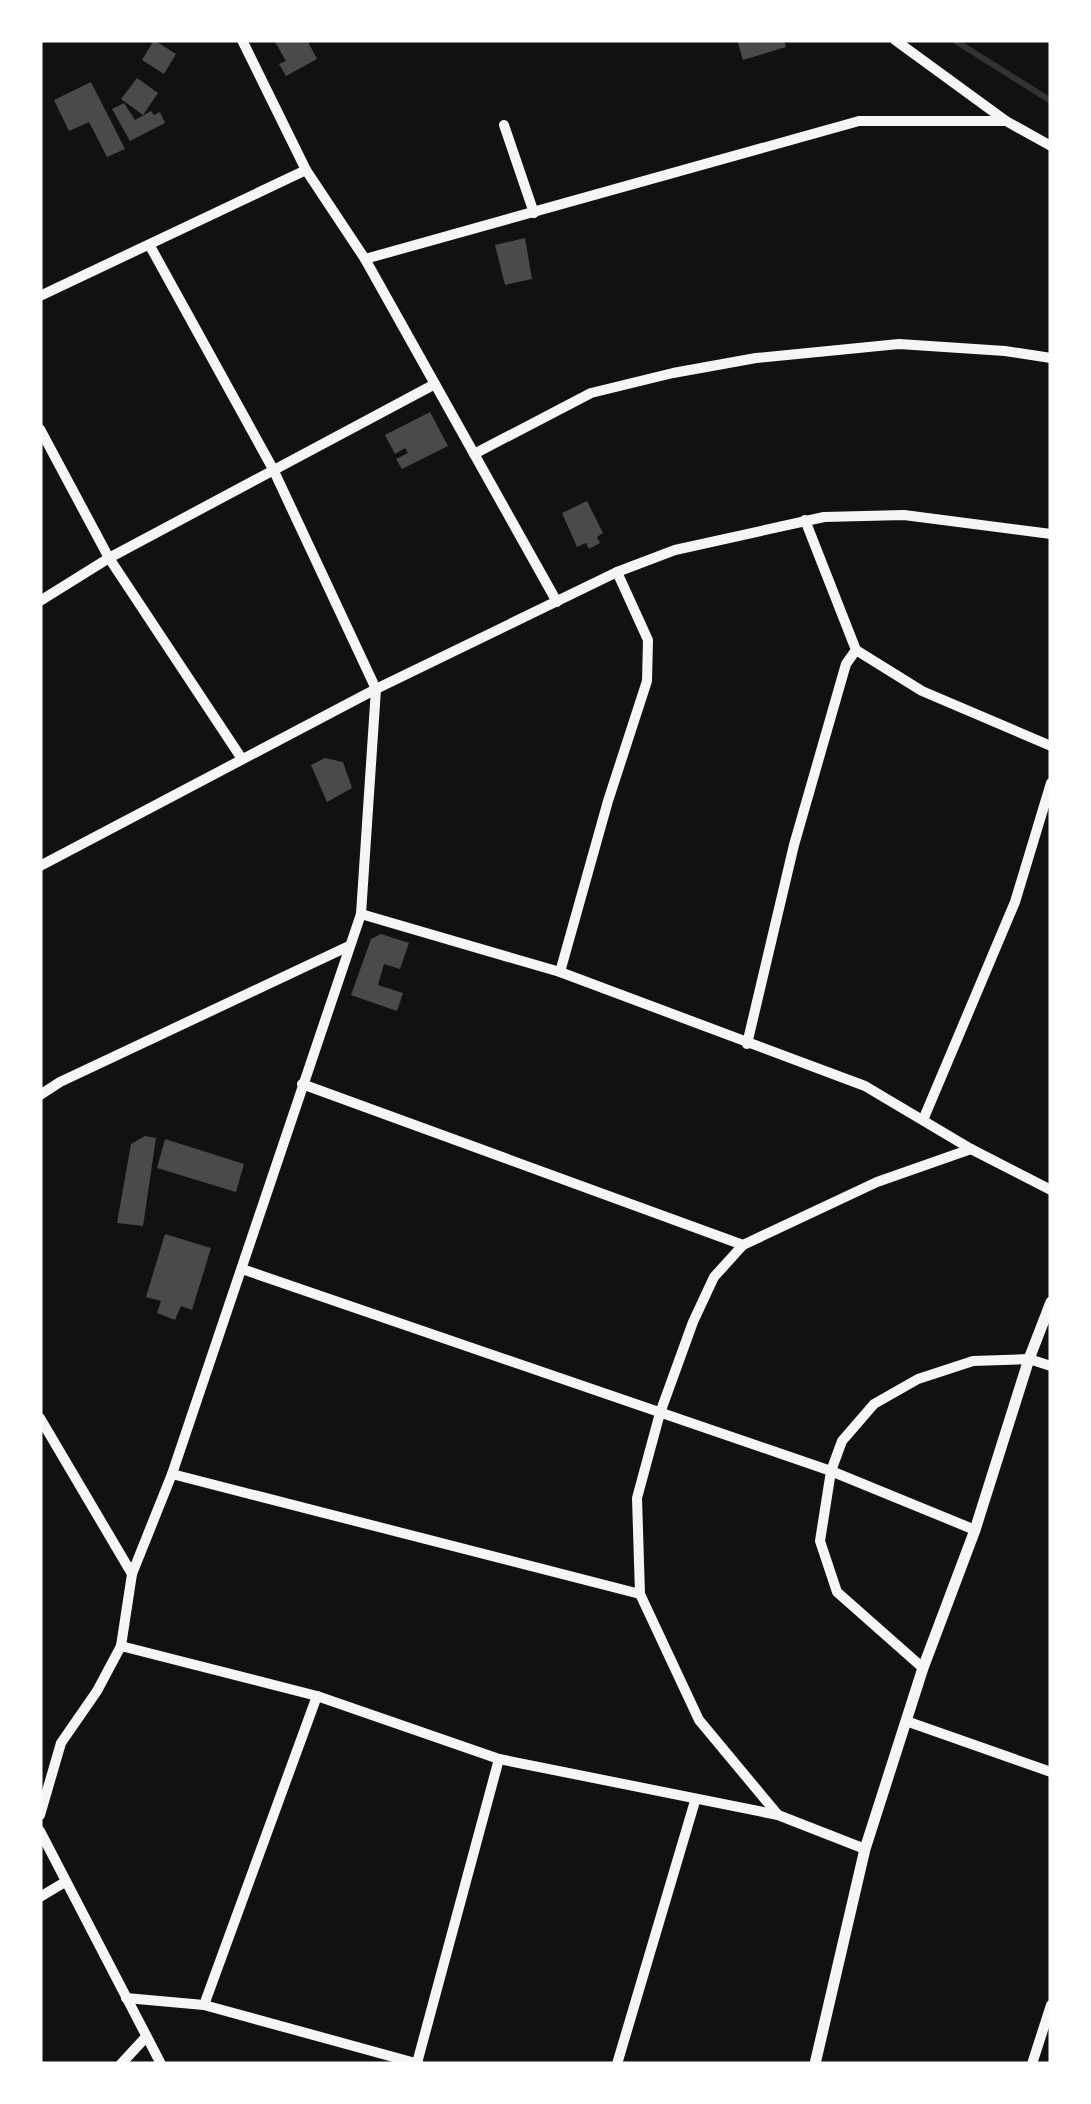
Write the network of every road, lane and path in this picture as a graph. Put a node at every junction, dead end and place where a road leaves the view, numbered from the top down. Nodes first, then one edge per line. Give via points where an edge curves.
1 (242, 40) edge
2 (896, 40) edge
3 (1006, 120) junction
4 (504, 125) dead end
5 (1051, 146) edge
6 (306, 170) junction
7 (534, 213) junction
8 (150, 246) junction
9 (365, 259) junction
10 (40, 296) edge
11 (1051, 358) edge
12 (435, 384) junction
13 (40, 429) edge
14 (474, 454) junction
15 (274, 469) junction
16 (806, 520) junction
17 (1051, 534) edge
18 (110, 558) junction
19 (617, 572) junction
20 (40, 601) edge
21 (557, 602) junction
22 (856, 650) junction
23 (376, 689) junction
24 (1051, 746) edge
25 (242, 759) junction
26 (1051, 783) edge
27 (41, 862) edge
28 (362, 914) junction
29 (349, 946) junction
30 (560, 972) junction
31 (747, 1044) junction
32 (302, 1084) junction
33 (40, 1094) edge
34 (922, 1120) junction
35 (971, 1149) junction
36 (1051, 1190) edge
37 (743, 1245) junction
38 (242, 1268) junction
39 (1051, 1302) edge
40 (1029, 1359) junction
41 (1051, 1366) edge
42 (660, 1413) junction
43 (40, 1418) edge
44 (831, 1471) junction
45 (172, 1474) junction
46 (975, 1530) junction
47 (132, 1574) junction
48 (640, 1594) junction
49 (121, 1646) junction
50 (923, 1668) junction
51 (317, 1696) junction
52 (906, 1721) junction
53 (499, 1759) junction
54 (1051, 1772) edge
55 (695, 1801) junction
56 (778, 1814) junction
57 (40, 1815) edge
58 (40, 1830) edge
59 (865, 1848) junction
60 (65, 1882) junction
61 (40, 1897) edge
62 (126, 1998) junction
63 (204, 2005) junction
64 (1051, 2005) edge
65 (145, 2038) junction
66 (121, 2064) edge
67 (161, 2064) edge
68 (418, 2064) edge
69 (617, 2064) edge
70 (815, 2064) edge
71 (1032, 2064) edge

1 - 6 street
2 - 3 street
3 - 5 street
3 - 7 street via 859,121
4 - 7 street
6 - 8 street
6 - 9 street
7 - 9 street
8 - 10 street
8 - 15 street
9 - 12 street
11 - 14 street via 899,344 756,358 591,393
12 - 14 street
12 - 15 street
13 - 18 street
14 - 21 street
15 - 18 street
15 - 23 street
16 - 17 street via 904,515
16 - 19 street via 675,550
16 - 22 street
18 - 20 street
18 - 25 street
19 - 21 street
19 - 30 street via 648,640 647,681
21 - 23 street
22 - 24 street via 922,691
22 - 31 street via 846,664 794,845
23 - 25 street
23 - 28 street
25 - 27 street
26 - 34 street via 1015,902
28 - 29 street
28 - 30 street
29 - 32 street
29 - 33 street
30 - 31 street
31 - 34 street via 865,1086
32 - 37 street
32 - 38 street
34 - 35 street
35 - 36 street
35 - 37 street via 877,1182
37 - 42 street via 714,1277
38 - 42 street
38 - 45 street
39 - 40 street
40 - 41 street
40 - 44 street via 973,1361 918,1379 874,1404 842,1441
40 - 46 street
42 - 44 street
42 - 48 street via 637,1498
43 - 47 street
44 - 46 street
44 - 50 street via 820,1541 837,1592
45 - 47 street
45 - 48 street
46 - 50 street
47 - 49 street
48 - 56 street via 699,1720
49 - 51 street
49 - 57 street via 61,1743
50 - 52 street
51 - 53 street
51 - 63 street
52 - 54 street
52 - 59 street
53 - 55 street
53 - 68 street
55 - 56 street
55 - 69 street
56 - 59 street
58 - 60 street
59 - 70 street
60 - 61 street
60 - 62 street
62 - 63 street
62 - 65 street
63 - 68 street
64 - 71 street
65 - 66 street
65 - 67 street

